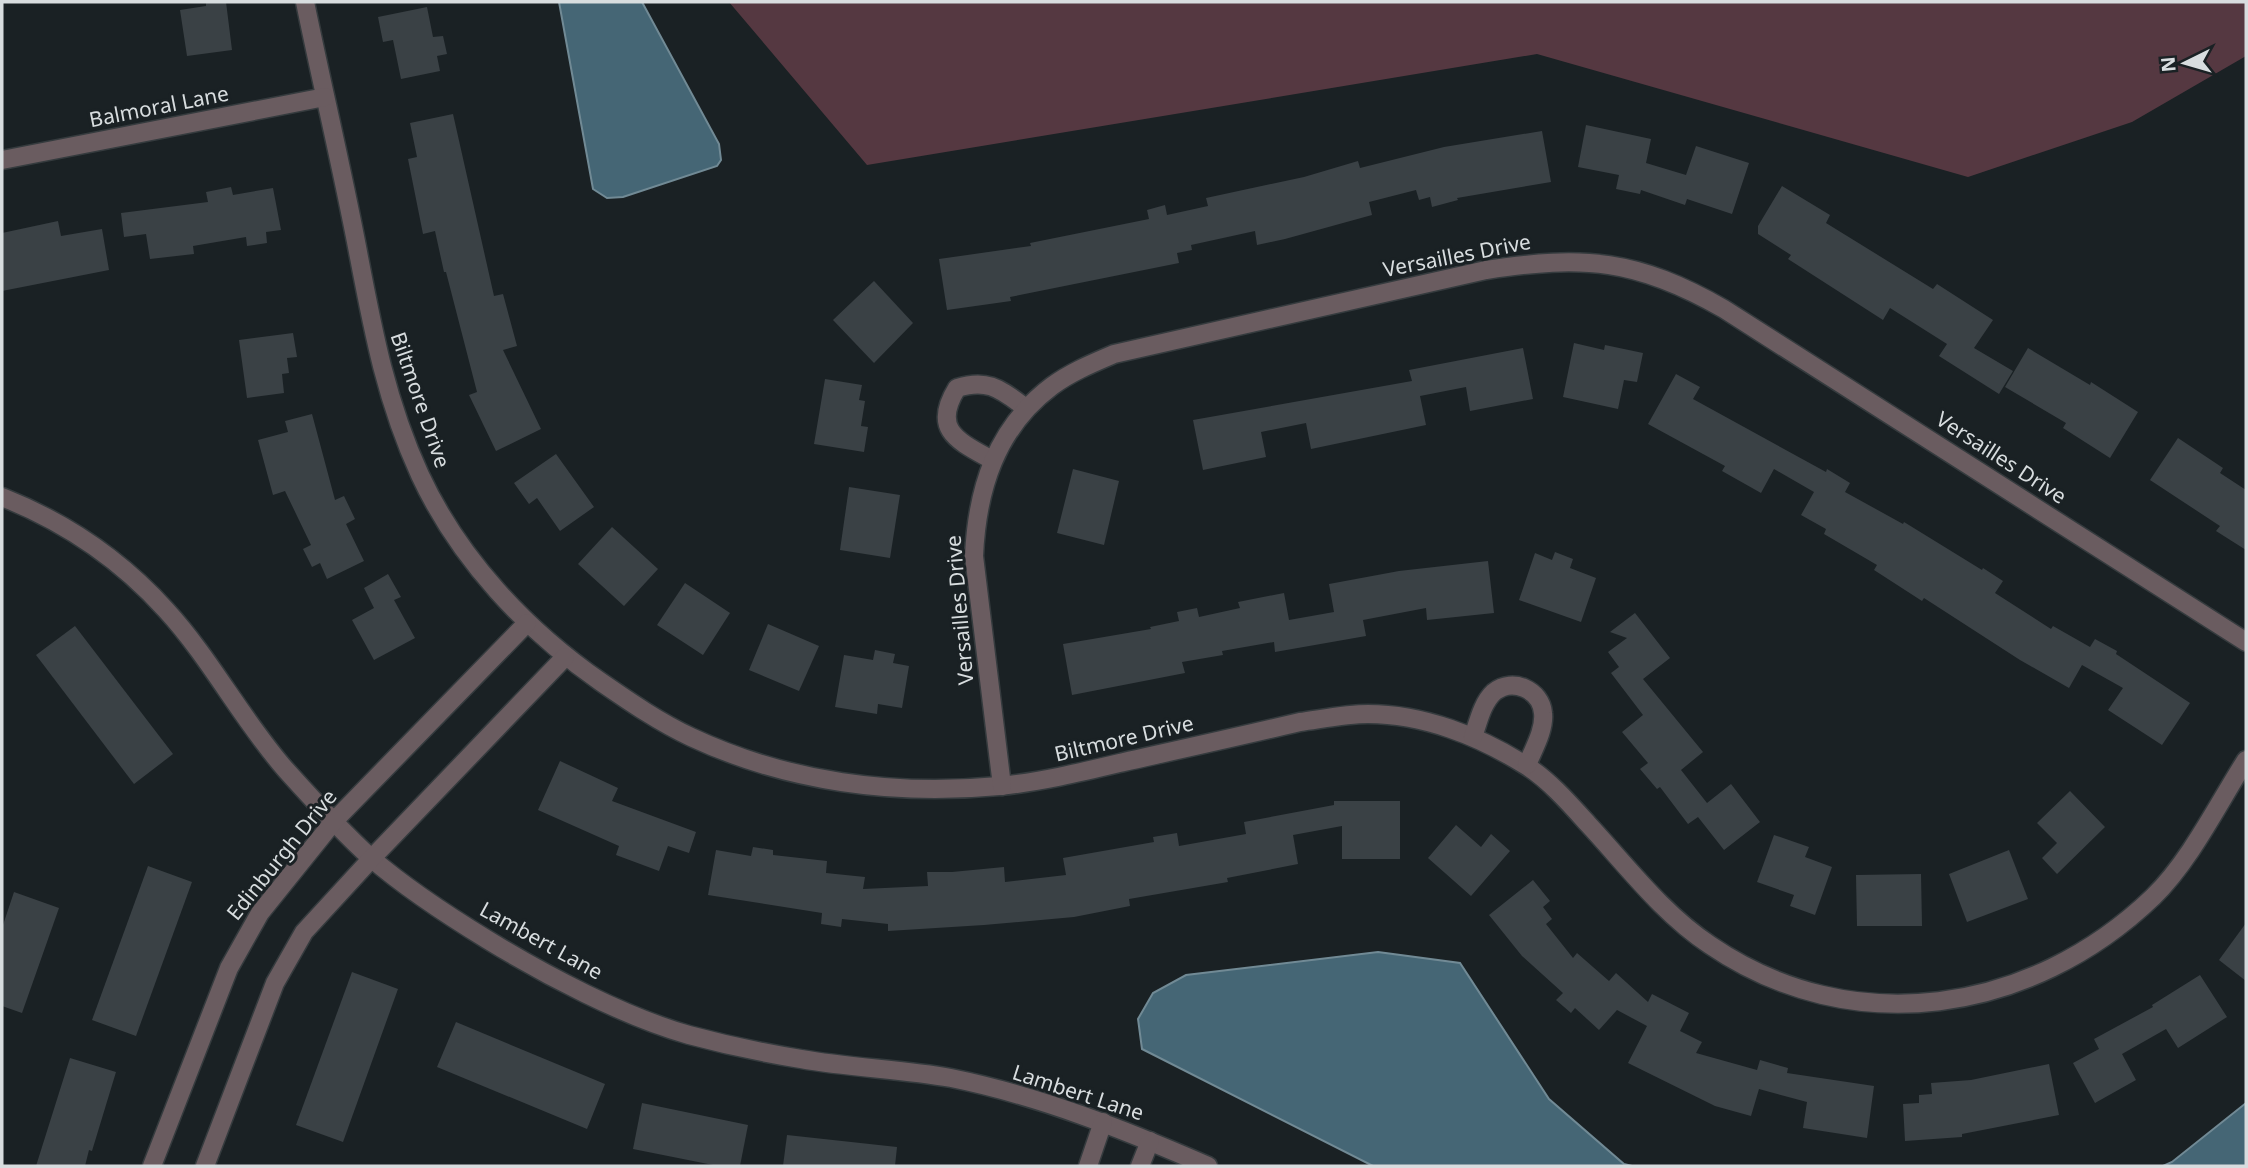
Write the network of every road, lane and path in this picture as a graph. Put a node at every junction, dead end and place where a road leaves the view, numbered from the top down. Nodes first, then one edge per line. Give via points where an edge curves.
1 (305, 2) edge
2 (325, 97) junction
3 (2, 160) edge
4 (1026, 408) junction
5 (992, 460) junction
6 (2, 497) edge
7 (527, 623) junction
8 (2246, 642) edge
9 (565, 657) junction
10 (1473, 737) junction
11 (2246, 760) edge
12 (1527, 765) junction
13 (1002, 786) junction
14 (334, 821) junction
15 (372, 858) junction
16 (1103, 1122) junction
17 (1150, 1141) junction
18 (152, 1166) edge
19 (205, 1166) edge
20 (1087, 1166) edge
21 (1140, 1166) edge
22 (1208, 1166) edge

1 - 2 street, Biltmore Drive
2 - 3 street, Balmoral Lane
2 - 7 street, Biltmore Drive via 371,324 400,424 421,477 453,532
4 - 5 street, Versailles Drive
4 - 5 street via 998,388 983,384 957,388 946,417 949,429 958,441
4 - 8 street, Versailles Drive via 1052,385 1114,354 1486,270 1572,261 1611,264 1690,290 1724,309
5 - 13 street, Versailles Drive via 976,519 974,556
6 - 14 street, Lambert Lane via 86,539 158,601 284,768
7 - 9 street, Biltmore Drive
7 - 14 street, Edinburgh Drive
9 - 13 street, Biltmore Drive via 691,737 790,772 899,790
9 - 15 street
10 - 12 street, Biltmore Drive
10 - 12 street via 1494,692 1507,685 1534,692 1544,715
10 - 13 street, Biltmore Drive via 1402,718 1346,716
11 - 12 street, Biltmore Drive via 2186,856 2155,896 2074,958 2027,980 1978,995 1927,1003 1874,1004 1785,986 1709,945 1645,889
14 - 15 street, Lambert Lane
14 - 18 street, Edinburgh Drive via 242,941
15 - 16 street, Lambert Lane via 493,944 566,984 686,1034 804,1060 950,1078
15 - 19 street via 304,932 288,958
16 - 17 street, Lambert Lane
16 - 20 street
17 - 21 street
17 - 22 street, Lambert Lane

